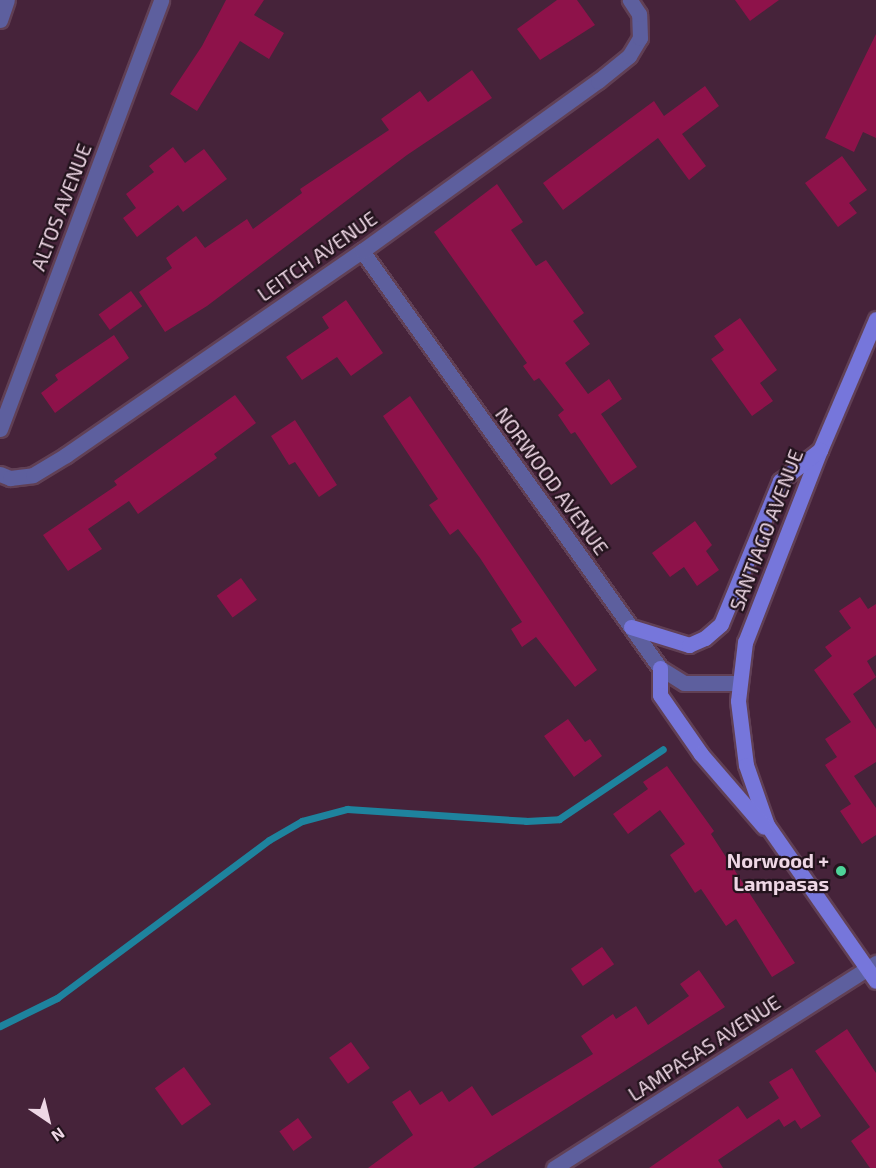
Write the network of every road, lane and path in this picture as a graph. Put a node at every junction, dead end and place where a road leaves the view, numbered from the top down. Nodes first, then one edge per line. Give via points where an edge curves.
1 (7, 0) edge
2 (161, 0) edge
3 (630, 0) edge
4 (0, 20) edge
5 (362, 251) junction
6 (876, 319) edge
7 (0, 429) edge
8 (820, 450) junction
9 (0, 474) edge
10 (631, 627) junction
11 (660, 668) junction
12 (739, 683) junction
13 (780, 845) junction
14 (873, 971) edge
15 (577, 1162) edge
16 (554, 1168) edge

1 - 4 street
2 - 7 street, ALTOS AVENUE
3 - 5 street, LEITCH AVENUE via 641,22 640,38 629,56
5 - 9 street, LEITCH AVENUE via 42,471 10,478
5 - 10 street, NORWOOD AVENUE
6 - 8 main road, SANTIAGO AVENUE
8 - 10 main road via 780,481 721,624 689,645
8 - 12 main road, SANTIAGO AVENUE via 745,642
10 - 11 street, NORWOOD AVENUE
11 - 12 street, NORWOOD AVENUE via 684,683
11 - 13 main road via 660,695 701,754
12 - 13 main road, SANTIAGO AVENUE via 746,765 767,825
13 - 14 main road
14 - 15 street, LAMPASAS AVENUE
15 - 16 street, LAMPASAS AVENUE

